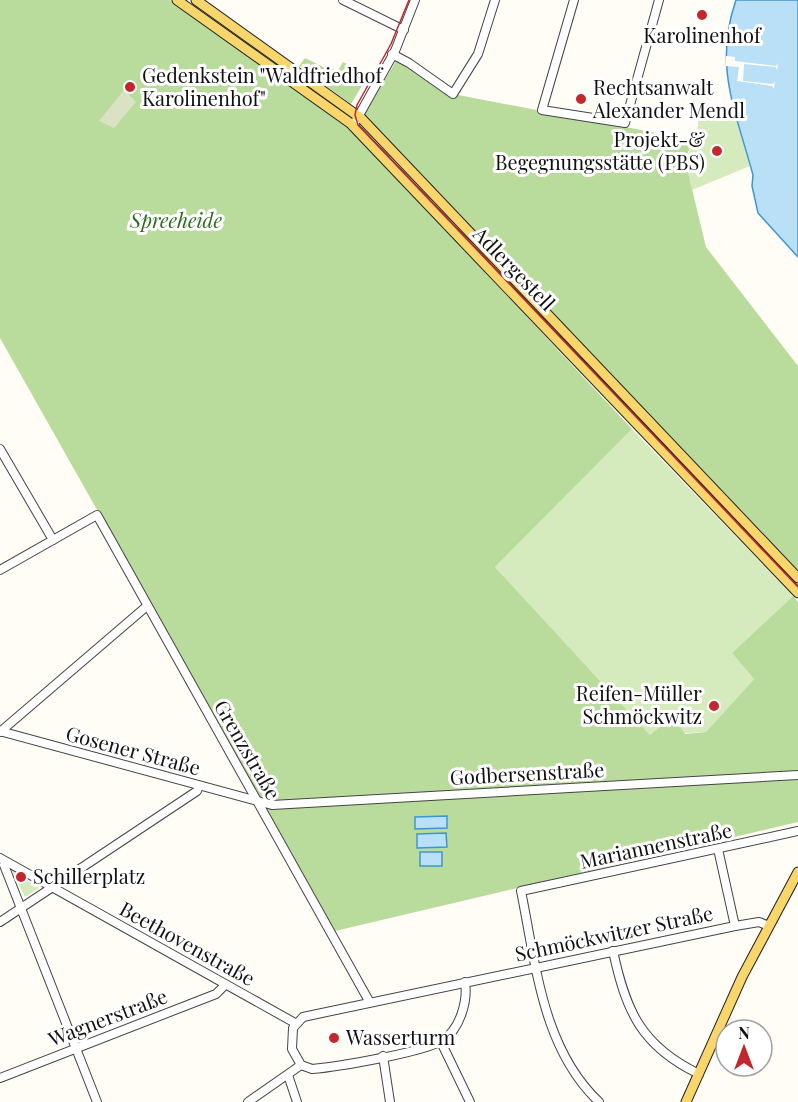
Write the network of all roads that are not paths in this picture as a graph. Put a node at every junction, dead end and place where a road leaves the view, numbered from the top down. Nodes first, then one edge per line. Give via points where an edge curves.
1 (177, 0) edge
2 (196, 0) edge
3 (343, 0) edge
4 (415, 0) edge
5 (495, 0) edge
6 (574, 0) edge
7 (659, 0) edge
8 (216, 15) junction
9 (210, 24) junction
10 (404, 30) junction
11 (392, 54) junction
12 (358, 115) junction
13 (353, 126) junction
14 (0, 449) edge
15 (53, 540) junction
16 (0, 570) edge
17 (798, 578) edge
18 (798, 593) edge
19 (147, 606) junction
20 (0, 732) edge
21 (798, 775) edge
22 (199, 786) junction
23 (258, 802) junction
24 (798, 831) edge
25 (718, 849) junction
26 (3, 860) edge
27 (798, 872) edge
28 (53, 887) junction
29 (21, 908) junction
30 (0, 922) edge
31 (735, 926) junction
32 (769, 926) junction
33 (613, 951) junction
34 (538, 970) junction
35 (465, 981) junction
36 (225, 985) junction
37 (369, 1001) junction
38 (295, 1023) junction
39 (441, 1042) junction
40 (76, 1046) junction
41 (383, 1056) junction
42 (301, 1065) junction
43 (699, 1074) junction
44 (288, 1075) junction
45 (0, 1078) edge
46 (97, 1102) edge
47 (248, 1102) edge
48 (297, 1102) edge
49 (390, 1102) edge
50 (470, 1102) edge
51 (599, 1102) edge
52 (686, 1102) edge

1 - 9 main road, Adlergestell
2 - 8 main road, Adlergestell
3 - 10 street
4 - 10 street
5 - 11 street via 478,54 453,94
6 - 7 street via 542,110 625,123
8 - 9 main road
8 - 12 main road, Adlergestell
9 - 13 main road, Adlergestell
10 - 11 street
11 - 12 street
12 - 13 street
12 - 17 main road, Adlergestell
13 - 18 main road, Adlergestell
14 - 15 street
15 - 16 street
15 - 19 street, Grenzstraße via 97,515
19 - 20 street
19 - 23 street, Grenzstraße
20 - 22 street, Gosener Straße
21 - 23 street, Godbersenstraße via 278,805
22 - 23 street, Gosener Straße
22 - 28 street
23 - 37 street, Grenzstraße
24 - 25 street, Mariannenstraße
25 - 31 street
25 - 34 street, Mariannenstraße via 521,891
26 - 28 street, Beethovenstraße
26 - 29 street
27 - 32 main road
28 - 29 street
28 - 36 street, Beethovenstraße
29 - 30 street
29 - 40 street
31 - 32 street, Schmöckwitzer Straße via 759,922
31 - 33 street, Schmöckwitzer Straße
32 - 43 main road
33 - 34 street, Schmöckwitzer Straße
33 - 43 street via 626,1002 642,1030 664,1054
34 - 35 street, Schmöckwitzer Straße
34 - 51 street via 551,1027 562,1053
35 - 37 street, Schmöckwitzer Straße
35 - 39 street via 459,1021
36 - 38 street, Beethovenstraße
36 - 40 street, Wagnerstraße via 216,994
37 - 38 street, Schmöckwitzer Straße via 308,1016
38 - 42 street via 292,1049
39 - 41 street
39 - 50 street
40 - 45 street, Wagnerstraße
40 - 46 street
41 - 42 street via 326,1068
41 - 49 street
42 - 44 street
43 - 52 main road
44 - 47 street
44 - 48 street

